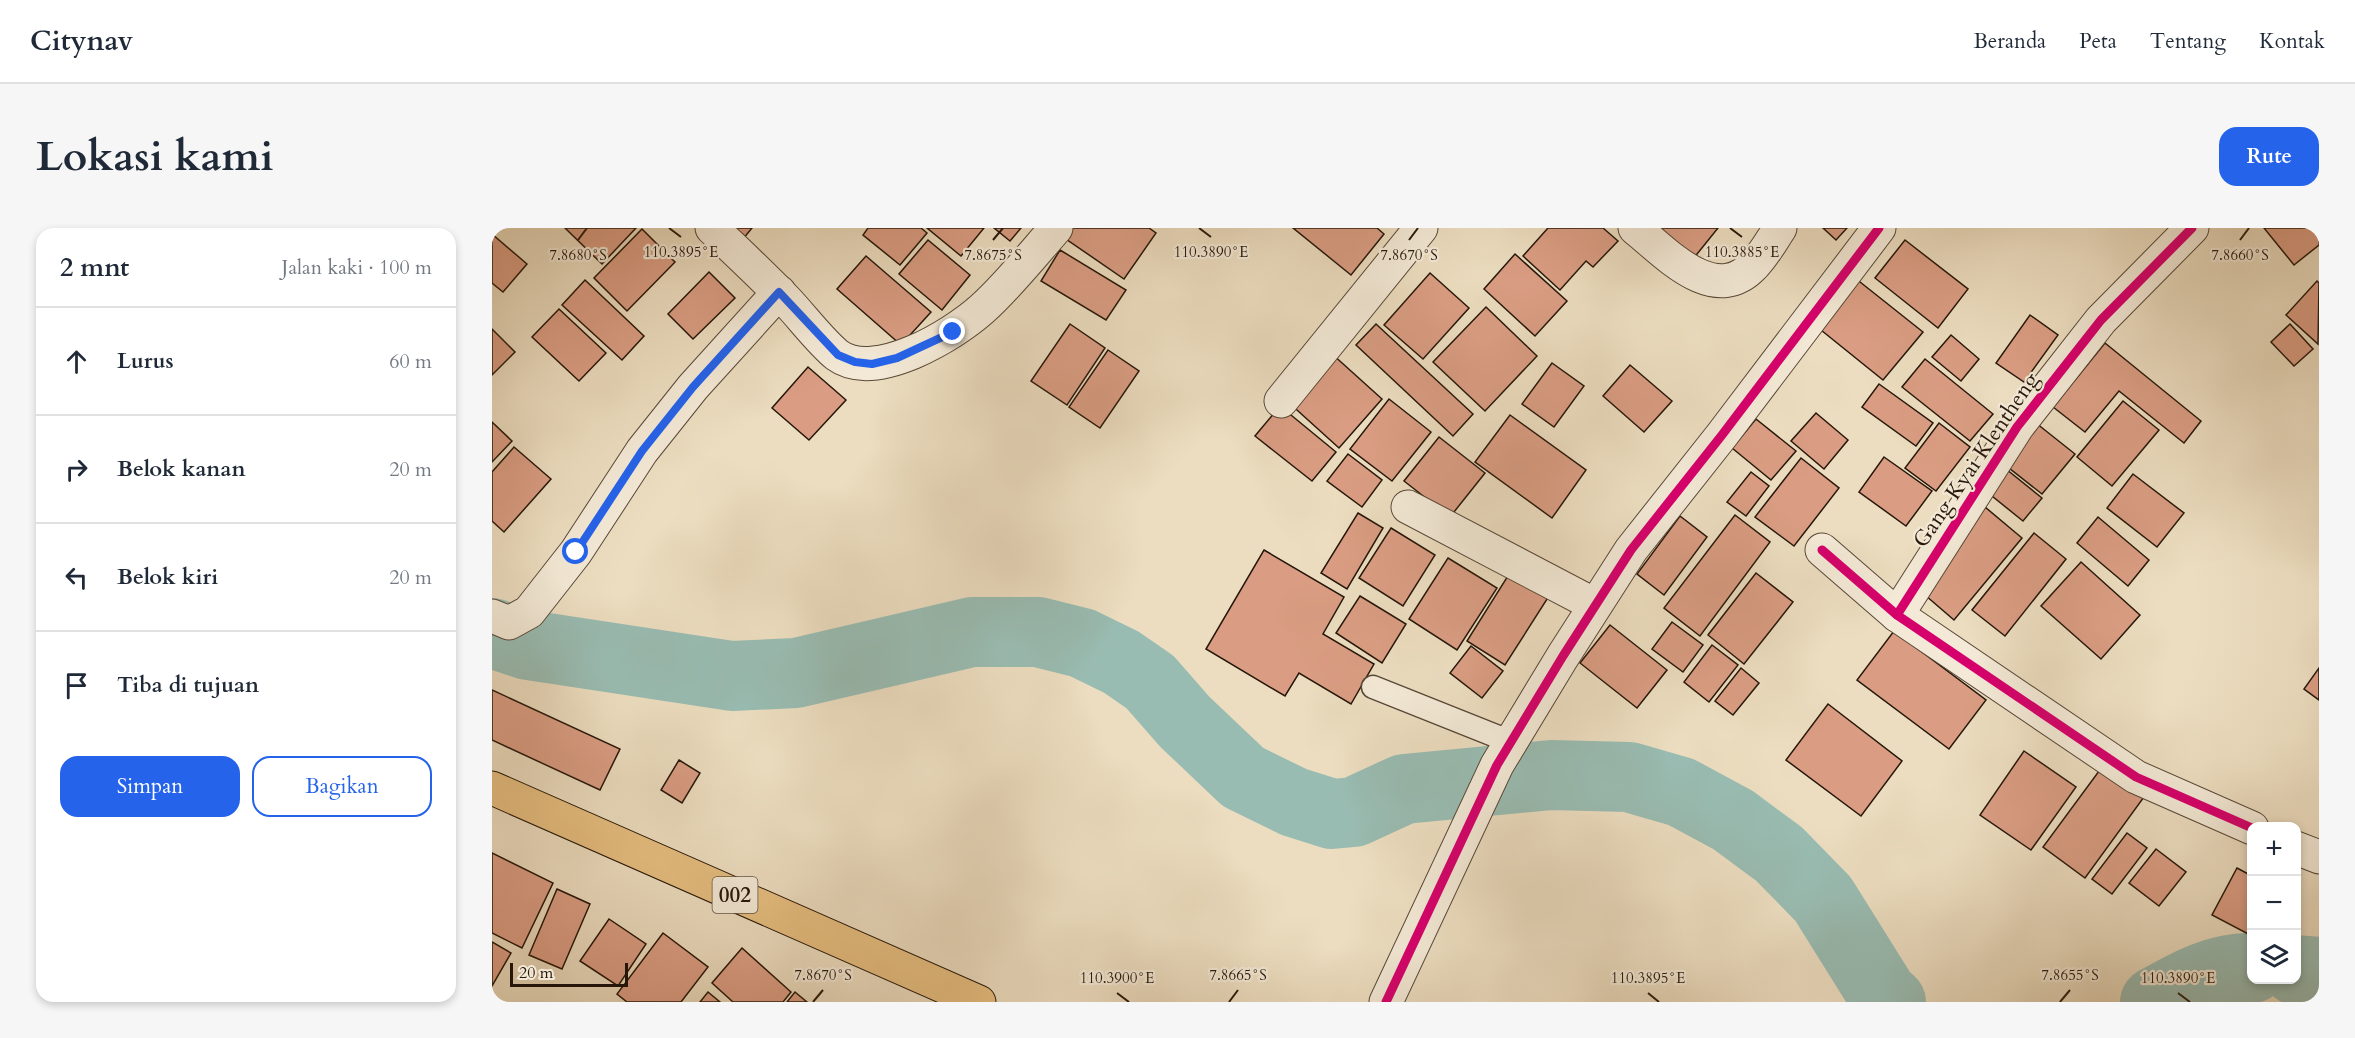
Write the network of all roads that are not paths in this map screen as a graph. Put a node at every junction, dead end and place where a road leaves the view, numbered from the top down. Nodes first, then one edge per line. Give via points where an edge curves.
1 (712, 228) edge
2 (1056, 228) edge
3 (1421, 228) edge
4 (1635, 228) edge
5 (1780, 228) edge
6 (1879, 228) edge
7 (2192, 228) edge
8 (779, 292) junction
9 (1281, 401) dead end
10 (1408, 507) dead end
11 (1822, 550) dead end
12 (1595, 605) junction
13 (1897, 615) junction
14 (492, 616) edge
15 (1372, 687) dead end
16 (1504, 754) junction
17 (492, 788) edge
18 (2247, 826) edge
19 (2301, 850) edge
20 (2319, 857) edge
21 (979, 1002) edge
22 (1386, 1002) edge

1 - 8 street
2 - 8 street via 983,308 953,332 897,358 872,364 838,355
3 - 9 street
4 - 5 street via 1690,273 1709,280 1734,279 1753,267
6 - 12 street via 1631,550
7 - 13 street, Gang Kyai Klentheng via 2101,320 2017,427
8 - 14 street via 693,387 642,451 576,552 529,612 509,623
10 - 12 street
11 - 13 street
12 - 16 street
13 - 18 street via 2136,777
15 - 16 lane
16 - 22 street
17 - 21 main road, 002
19 - 20 street

